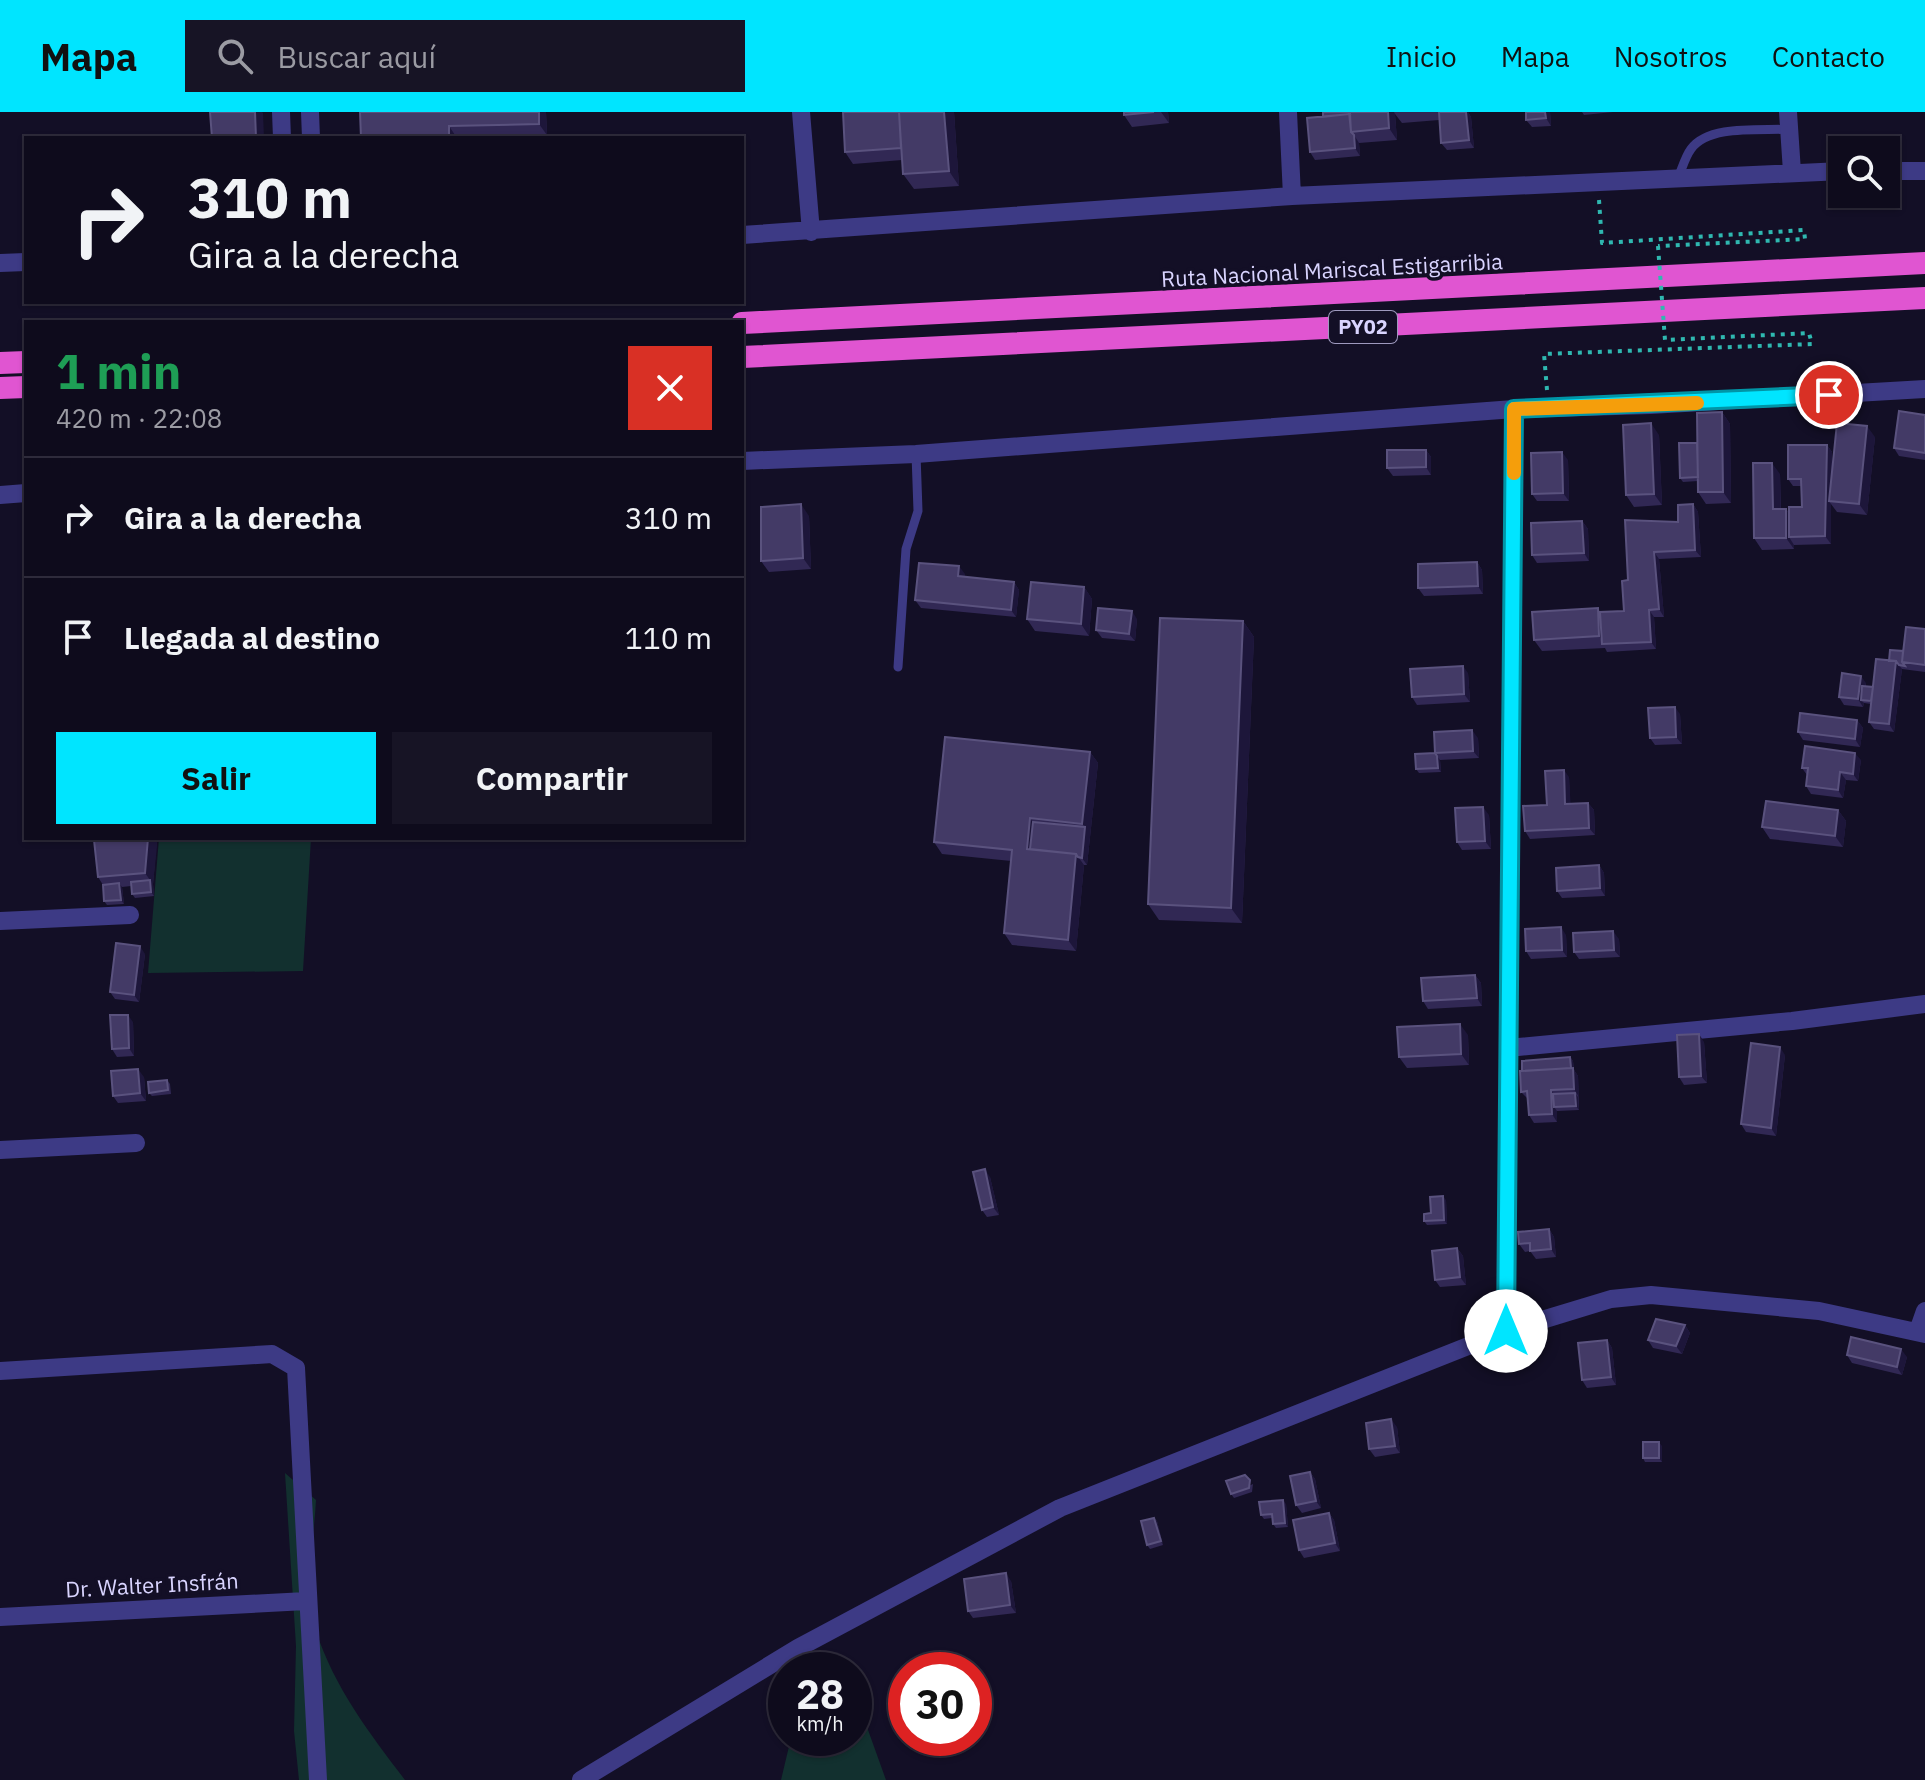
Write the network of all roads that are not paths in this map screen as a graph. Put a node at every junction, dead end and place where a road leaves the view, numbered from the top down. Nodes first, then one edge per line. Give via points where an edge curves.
1 (281, 112) edge
2 (310, 112) edge
3 (801, 112) edge
4 (1288, 112) edge
5 (1788, 121) edge
6 (282, 136) edge
7 (311, 136) edge
8 (1828, 171) edge
9 (1900, 171) edge
10 (1925, 171) edge
11 (1792, 172) junction
12 (1678, 178) junction
13 (1292, 196) junction
14 (811, 232) junction
15 (744, 235) edge
16 (24, 262) edge
17 (0, 263) edge
18 (1925, 263) edge
19 (1925, 298) edge
20 (744, 323) edge
21 (744, 357) edge
22 (24, 362) edge
23 (0, 363) edge
24 (24, 387) edge
25 (0, 388) edge
26 (1925, 389) edge
27 (1514, 409) junction
28 (916, 454) junction
29 (744, 461) edge
30 (24, 493) edge
31 (0, 495) edge
32 (898, 667) dead end
33 (130, 915) dead end
34 (0, 921) edge
35 (1925, 1004) edge
36 (1508, 1048) junction
37 (136, 1143) dead end
38 (0, 1150) edge
39 (1925, 1311) edge
40 (1506, 1331) junction
41 (1922, 1333) edge
42 (0, 1371) edge
43 (306, 1601) junction
44 (0, 1617) edge
45 (318, 1780) edge
46 (581, 1780) edge

1 - 6 street
2 - 7 street
3 - 14 street
4 - 13 street
5 - 11 street
5 - 12 lane via 1703,138 1692,148
8 - 11 street
9 - 10 street
11 - 12 street
12 - 13 street
13 - 14 street
14 - 15 street
16 - 17 street
18 - 20 highway, Ruta Nacional Mariscal Estigarribia / PY02
19 - 21 highway, PY02
22 - 23 highway
24 - 25 highway
26 - 27 street
27 - 28 street
27 - 36 street
28 - 29 street
28 - 32 lane via 918,511 906,549
30 - 31 street
33 - 34 street
35 - 36 street
36 - 40 street
37 - 38 street
39 - 41 street
40 - 41 street via 1611,1299 1651,1295 1819,1311
40 - 46 street via 1060,1508 798,1648
42 - 43 street via 272,1354 296,1368
43 - 44 street, Dr. Walter Insfrán
43 - 45 street

